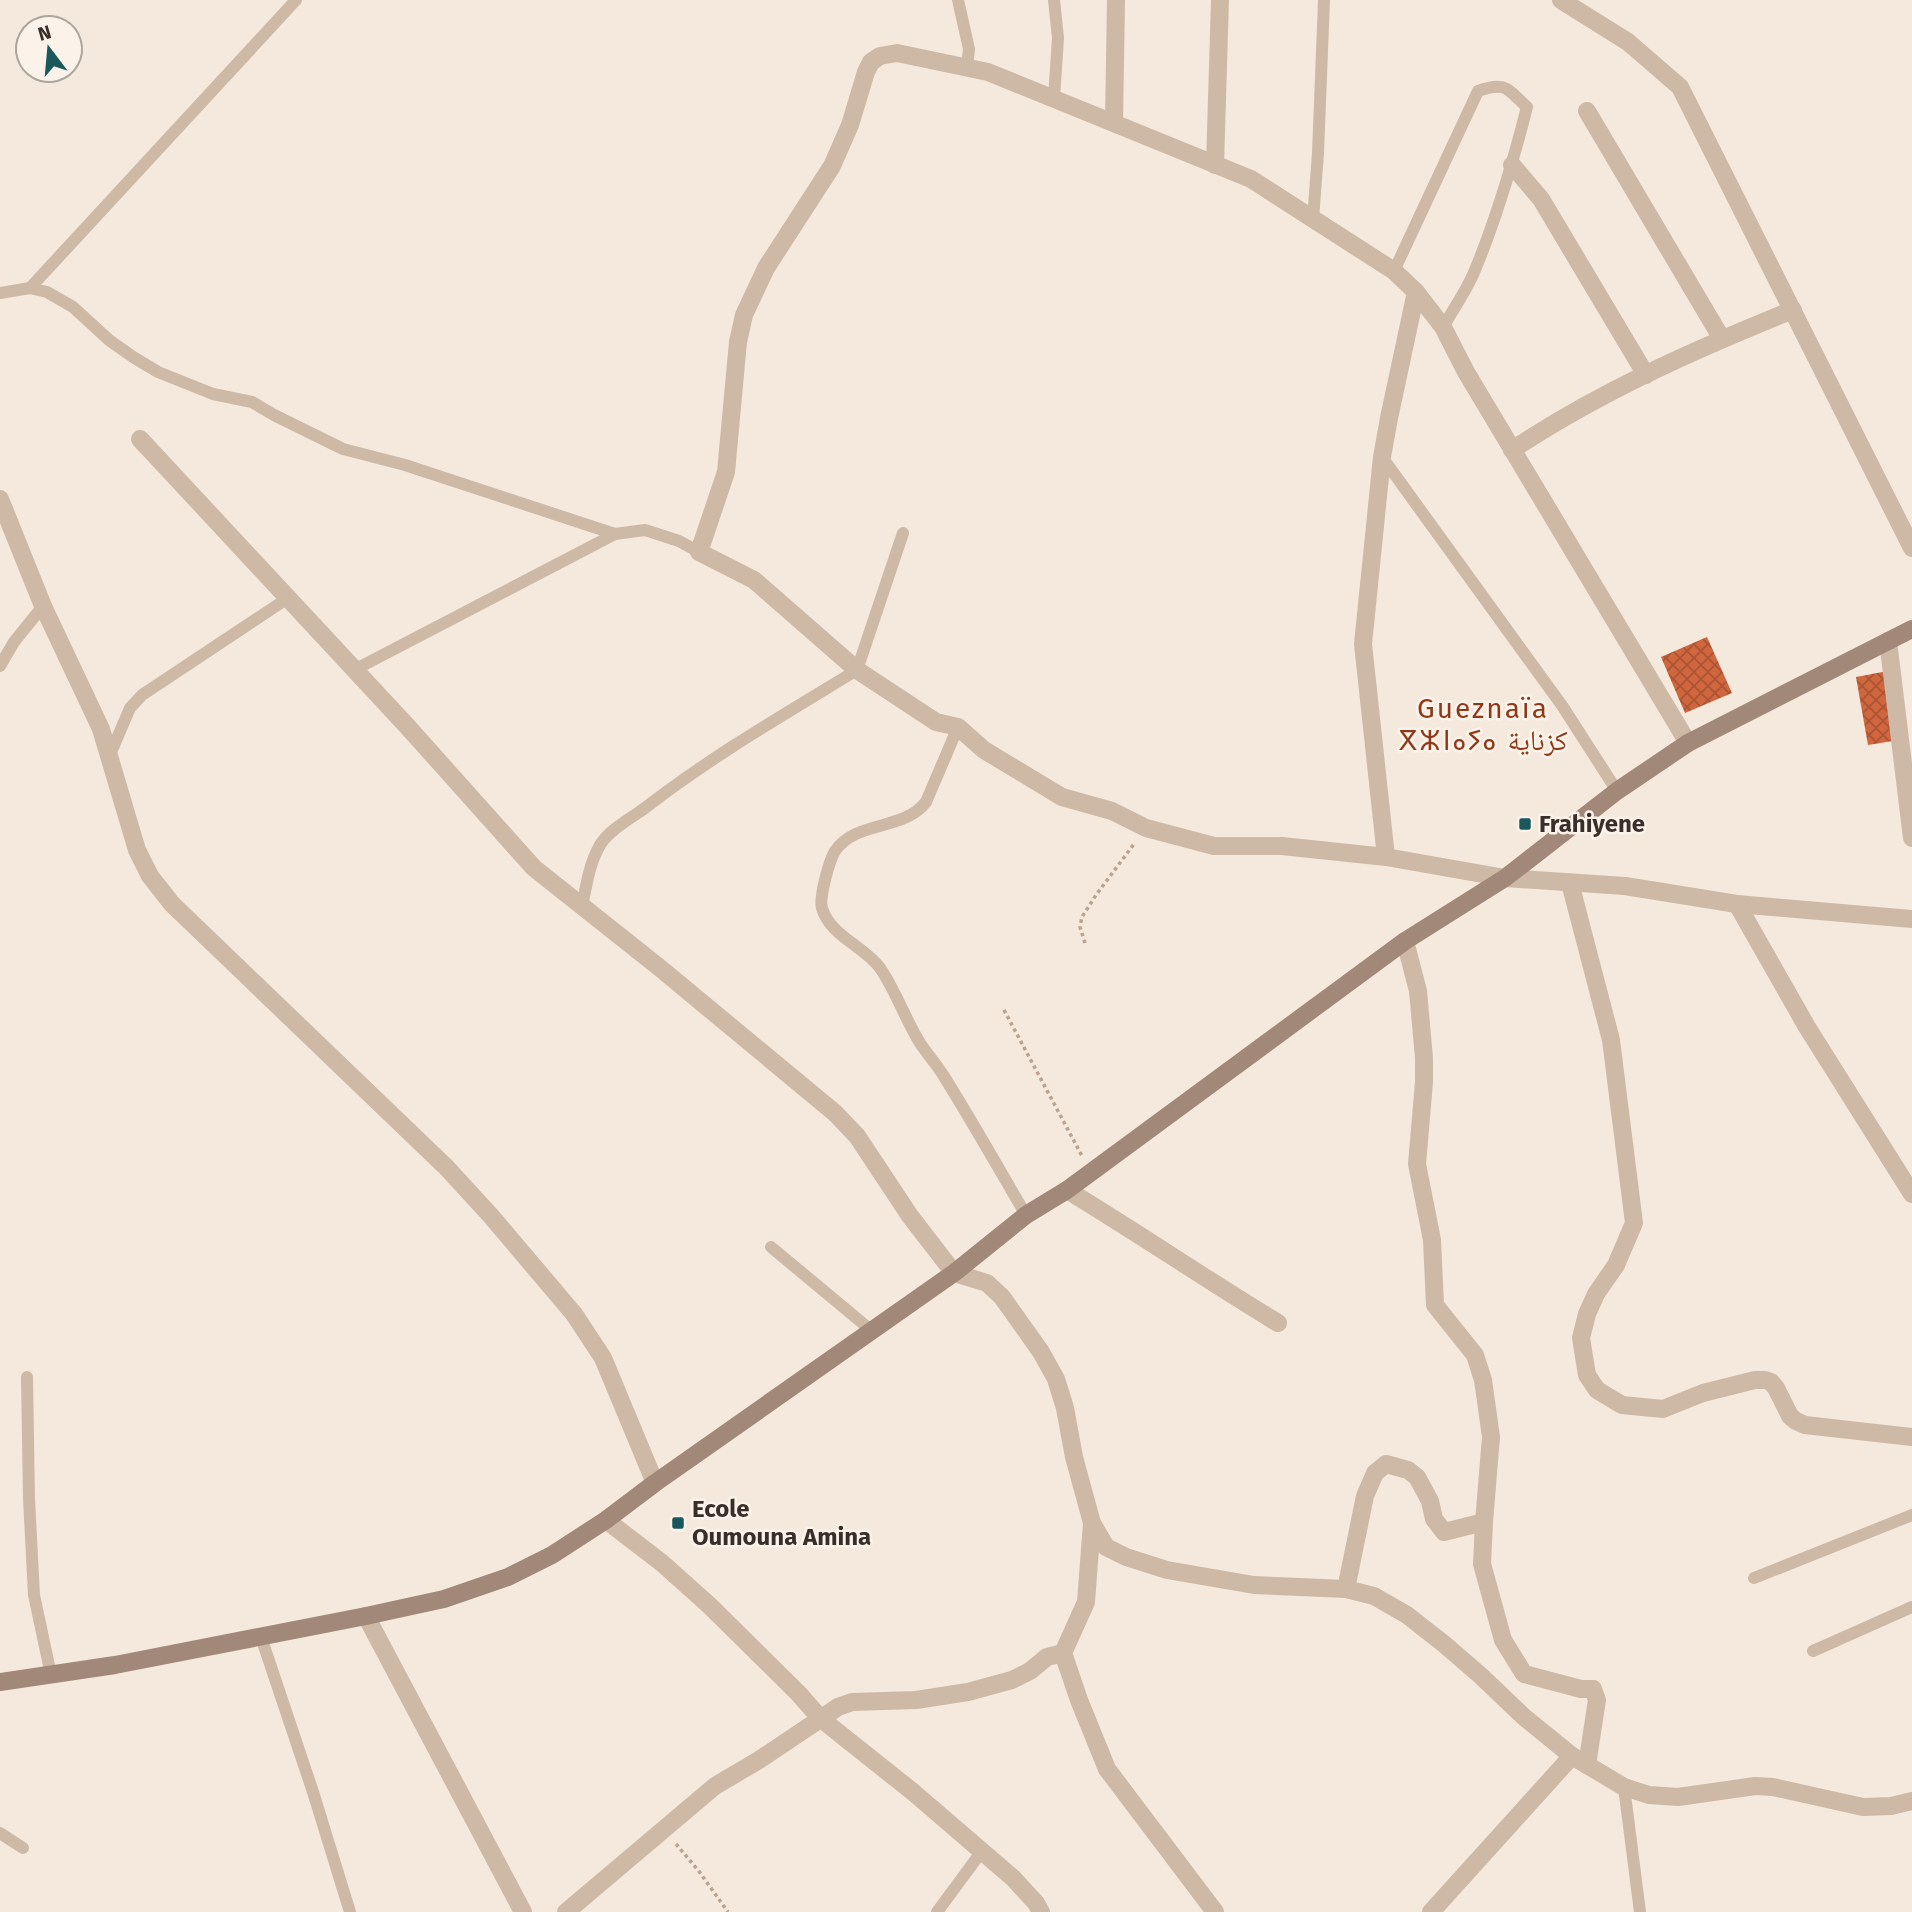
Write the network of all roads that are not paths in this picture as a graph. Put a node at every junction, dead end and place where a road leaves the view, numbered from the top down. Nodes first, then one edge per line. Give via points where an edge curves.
1 (296, 0) edge
2 (958, 0) edge
3 (1054, 0) edge
4 (1116, 0) edge
5 (1220, 0) edge
6 (1324, 0) edge
7 (1561, 0) edge
8 (967, 68) junction
9 (1054, 98) junction
10 (1587, 111) dead end
11 (1114, 123) junction
12 (1215, 164) junction
13 (1512, 165) junction
14 (1313, 219) junction
15 (1394, 271) junction
16 (30, 288) junction
17 (1416, 292) junction
18 (0, 293) edge
19 (1793, 310) junction
20 (1443, 327) junction
21 (1722, 339) junction
22 (1646, 376) junction
23 (139, 439) dead end
24 (1512, 450) junction
25 (1382, 457) junction
26 (0, 499) edge
27 (903, 533) dead end
28 (615, 534) junction
29 (1912, 548) edge
30 (699, 552) junction
31 (288, 598) junction
32 (43, 606) junction
33 (1912, 629) edge
34 (1888, 641) junction
35 (0, 666) edge
36 (355, 670) junction
37 (857, 670) junction
38 (958, 727) junction
39 (1688, 743) junction
40 (109, 757) junction
41 (1618, 791) junction
42 (1912, 838) edge
43 (1385, 857) junction
44 (1505, 878) junction
45 (1570, 883) junction
46 (1737, 904) junction
47 (582, 907) junction
48 (1912, 919) edge
49 (1405, 941) junction
50 (1909, 1183) edge
51 (1067, 1189) junction
52 (1026, 1215) junction
53 (771, 1247) dead end
54 (954, 1273) junction
55 (1278, 1323) dead end
56 (872, 1331) junction
57 (27, 1377) dead end
58 (1912, 1437) edge
59 (655, 1483) junction
60 (1912, 1515) edge
61 (606, 1520) junction
62 (1484, 1522) junction
63 (1091, 1523) junction
64 (1754, 1578) dead end
65 (1346, 1589) junction
66 (1912, 1607) edge
67 (366, 1616) junction
68 (261, 1637) junction
69 (1813, 1651) dead end
70 (1063, 1653) junction
71 (51, 1675) junction
72 (0, 1682) edge
73 (820, 1718) junction
74 (1579, 1760) junction
75 (1624, 1787) junction
76 (1912, 1801) edge
77 (0, 1833) edge
78 (23, 1848) dead end
79 (982, 1851) junction
80 (350, 1912) edge
81 (523, 1912) edge
82 (566, 1912) edge
83 (937, 1912) edge
84 (1041, 1912) edge
85 (1215, 1912) edge
86 (1431, 1912) edge
87 (1640, 1912) edge

1 - 16 lane
2 - 8 lane via 969,49
3 - 9 lane via 1058,38
4 - 11 street
5 - 12 street
6 - 14 lane
7 - 19 street via 1628,42 1680,87
8 - 9 street
8 - 30 street via 897,53 871,62 832,166 766,268 744,315 726,472
9 - 11 street
10 - 21 street
11 - 12 street
12 - 14 street via 1251,179
13 - 15 lane via 1527,107 1504,87 1492,86 1478,92
13 - 20 lane via 1475,270
13 - 22 street via 1541,199
14 - 15 street
15 - 17 street
16 - 18 lane
16 - 28 lane via 73,307 110,340 158,372 213,394 252,402 344,449
17 - 20 street
17 - 25 street
19 - 21 street
19 - 29 street
20 - 24 street
21 - 22 street
22 - 24 street via 1553,422
23 - 31 street
24 - 39 street
25 - 41 lane via 1563,707
25 - 43 street via 1363,644
26 - 32 street
27 - 37 lane
28 - 30 lane via 645,530
28 - 36 lane
30 - 37 street via 754,580
31 - 36 street
31 - 40 lane via 142,695 130,708
32 - 35 lane
32 - 40 street via 97,719
33 - 34 street
34 - 39 street
34 - 42 street
36 - 47 street via 534,868
37 - 38 street via 936,722
37 - 47 lane via 716,757 612,833 600,844
38 - 43 street via 984,750 1062,797 1112,811 1146,828 1214,846 1282,846
38 - 52 lane via 918,812 868,828 834,852 821,906 828,921 881,969 920,1043 944,1075
39 - 41 street
40 - 59 street via 137,850 150,876 172,904 447,1168 574,1314 603,1359
41 - 44 street
43 - 44 street
44 - 45 street
44 - 49 street
45 - 46 street via 1625,886
45 - 58 street via 1611,1040 1634,1223 1587,1314 1581,1338 1587,1375 1597,1390 1622,1405 1663,1409 1703,1392 1765,1380 1776,1388 1790,1416 1805,1425
46 - 48 street
46 - 50 street via 1807,1027
47 - 54 street via 835,1113 857,1136
49 - 51 street
49 - 62 street via 1418,991 1423,1045 1416,1164 1432,1240 1435,1305 1475,1355 1483,1380 1491,1437
51 - 52 street
51 - 55 street
52 - 54 street
53 - 56 lane
54 - 56 street
54 - 63 street via 987,1283 1002,1297 1056,1379
56 - 59 street
57 - 71 lane via 34,1595
59 - 61 street
60 - 64 lane
61 - 67 street via 508,1577 444,1599
61 - 73 street via 710,1606
62 - 65 street via 1444,1532 1418,1477 1386,1464 1375,1473 1365,1496
62 - 74 street via 1482,1564 1503,1640 1524,1674 1592,1689 1597,1700
63 - 65 street via 1106,1547 1167,1570 1254,1585
63 - 70 street via 1086,1602
65 - 74 street via 1374,1596 1407,1615
66 - 69 lane
67 - 68 street
67 - 81 street
68 - 71 street
68 - 80 lane
70 - 73 street via 1047,1657 1012,1680 968,1692 916,1700 852,1702
70 - 85 street via 1107,1769
71 - 72 street
73 - 79 street
73 - 82 street via 715,1786
74 - 75 street
74 - 86 street
75 - 76 street via 1678,1797 1773,1787 1863,1807
75 - 87 lane
77 - 78 lane
79 - 83 lane
79 - 84 street via 1013,1878

